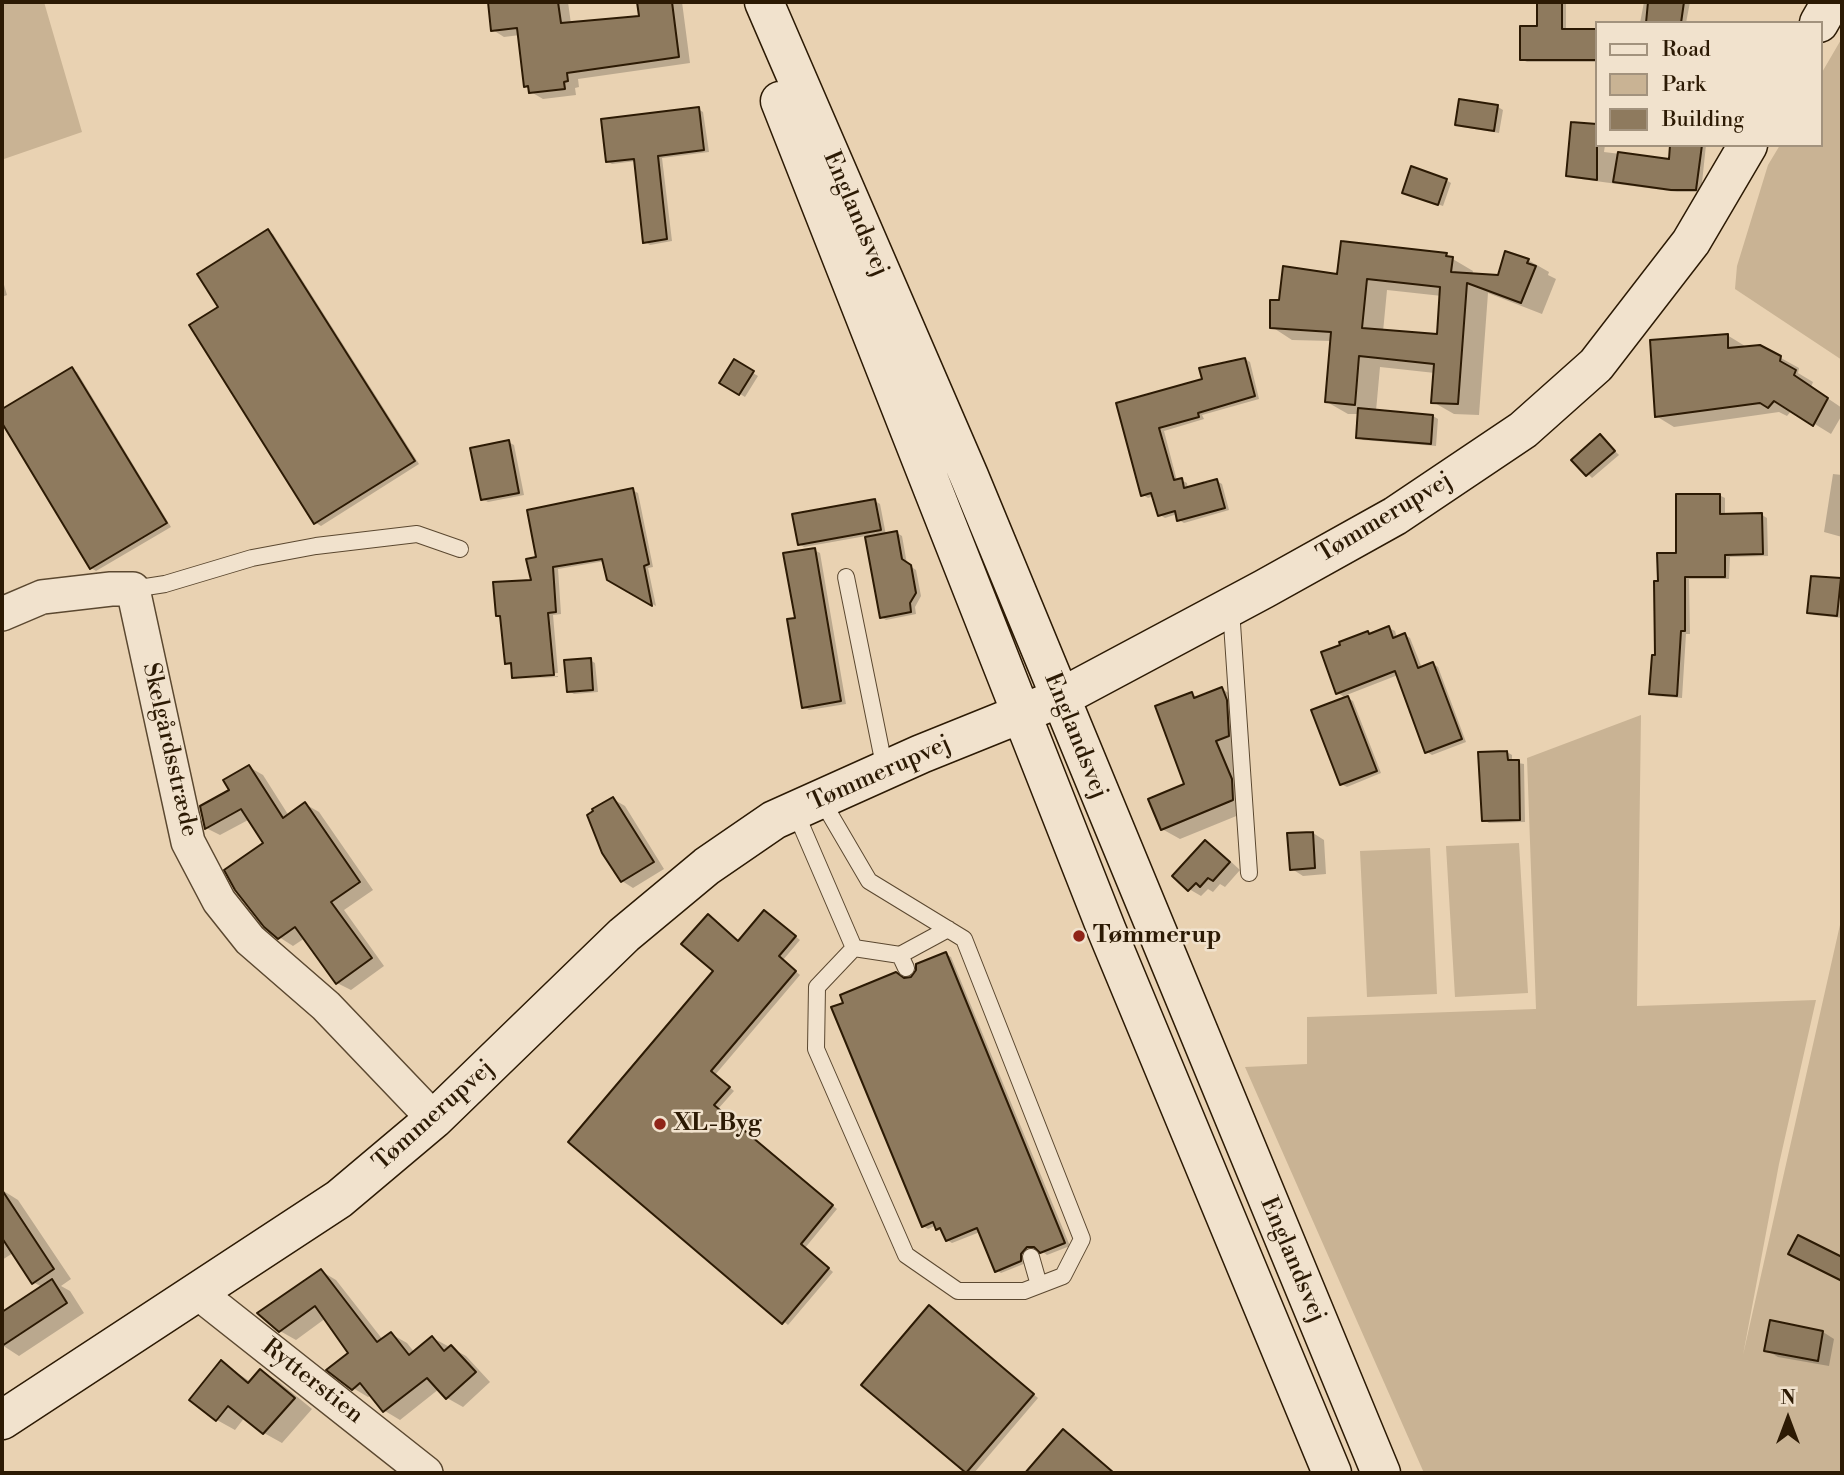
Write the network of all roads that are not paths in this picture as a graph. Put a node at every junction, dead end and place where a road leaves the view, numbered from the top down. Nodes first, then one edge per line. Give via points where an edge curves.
1 (740, 2) edge
2 (764, 2) edge
3 (1831, 2) edge
4 (1820, 21) edge
5 (1747, 147) edge
6 (460, 549) dead end
7 (846, 578) dead end
8 (132, 589) junction
9 (1231, 606) junction
10 (2, 614) edge
11 (1060, 698) junction
12 (1020, 714) junction
13 (885, 770) junction
14 (808, 805) junction
15 (1249, 873) dead end
16 (948, 929) junction
17 (854, 948) junction
18 (434, 1119) junction
19 (1031, 1257) dead end
20 (1039, 1285) junction
21 (197, 1292) junction
22 (2, 1420) edge
23 (426, 1473) edge
24 (1332, 1473) edge
25 (1381, 1473) edge

1 - 12 main road, Englandsvej
2 - 11 main road, Englandsvej
3 - 4 main road
5 - 9 main road, Tømmerupvej via 1691,242 1598,361 1523,430 1395,516
6 - 8 lane via 417,534 329,544
7 - 13 lane
8 - 10 street via 42,597
8 - 18 street, Skelgårdsstræde via 188,842 219,901 250,940 326,1006
9 - 11 main road, Tømmerupvej
9 - 15 lane
11 - 12 main road, Tømmerupvej
11 - 25 main road, Englandsvej
12 - 13 main road, Tømmerupvej
12 - 24 main road, Englandsvej
13 - 14 main road, Tømmerupvej
14 - 16 lane via 869,881
14 - 17 lane
14 - 18 main road, Tømmerupvej via 774,820 707,866 624,935
16 - 17 lane via 903,962
16 - 20 lane via 964,939 1082,1238 1063,1276
17 - 20 lane via 817,987 816,1049 906,1255 958,1291 1024,1291
18 - 21 main road, Tømmerupvej via 339,1199
19 - 20 lane
21 - 22 main road, Tømmerupvej
21 - 23 street, Rytterstien

